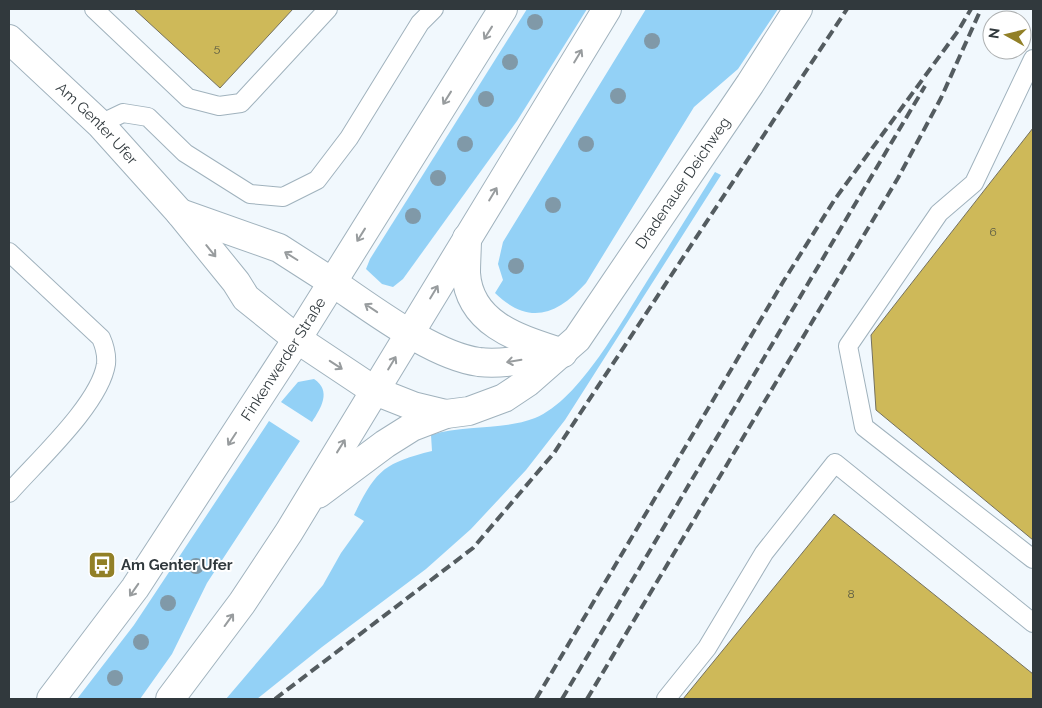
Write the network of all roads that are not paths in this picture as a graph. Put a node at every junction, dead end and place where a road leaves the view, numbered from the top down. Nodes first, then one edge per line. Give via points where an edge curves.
1 (94, 9) edge
2 (328, 9) edge
3 (434, 9) edge
4 (503, 9) edge
5 (606, 9) edge
6 (798, 9) edge
7 (9, 39) edge
8 (1033, 59) edge
9 (100, 124) junction
10 (180, 213) junction
11 (467, 236) junction
12 (9, 252) edge
13 (332, 282) junction
14 (409, 334) junction
15 (297, 339) junction
16 (563, 353) junction
17 (375, 391) junction
18 (446, 414) junction
19 (9, 492) edge
20 (307, 502) junction
21 (1033, 559) edge
22 (1033, 623) edge
23 (51, 699) edge
24 (170, 699) edge
25 (666, 699) edge

1 - 2 lane via 188,98 219,106 241,103
3 - 9 lane via 420,23 349,138 317,180 283,197 250,194 185,153 148,117 123,113
4 -> 13 main road, Finkenwerder Straße
11 -> 5 main road
6 - 16 main road, Dradenauer Deichweg via 591,320
7 - 9 main road, Am Genter Ufer
8 - 21 lane via 974,183 939,213 848,346 864,427
9 - 10 main road, Am Genter Ufer
13 -> 10 main road, Am Genter Ufer via 279,248
10 -> 15 main road, Am Genter Ufer via 246,298
14 -> 11 main road
11 - 16 main road via 466,274 478,306 495,326 522,340
12 - 19 lane via 101,338 106,351 102,377 83,410
14 -> 13 main road
13 - 15 main road, Finkenwerder Straße
16 -> 14 main road via 502,363 478,362
17 -> 14 main road
15 -> 17 main road, Dradenauer Deichweg
15 -> 23 main road, Finkenwerder Straße via 135,588
16 - 18 main road, Dradenauer Deichweg via 504,398 469,411
17 - 18 main road, Dradenauer Deichweg via 413,406
20 -> 17 main road
18 - 20 main road, Dradenauer Deichweg via 412,427 385,444
24 -> 20 main road via 242,603
22 - 25 lane via 835,463 764,553 707,648

